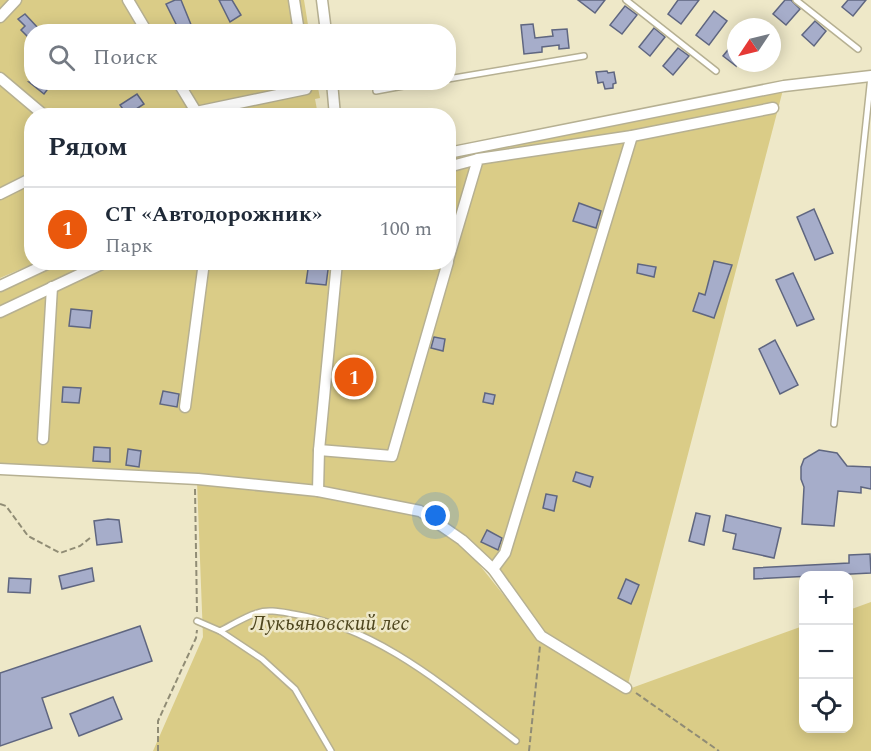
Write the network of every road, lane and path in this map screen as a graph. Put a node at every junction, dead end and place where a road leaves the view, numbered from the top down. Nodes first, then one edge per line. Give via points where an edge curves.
1 (16, 0) edge
2 (128, 0) edge
3 (294, 0) edge
4 (322, 0) edge
5 (626, 0) edge
6 (796, 0) edge
7 (0, 17) edge
8 (142, 24) edge
9 (298, 24) edge
10 (325, 24) edge
11 (858, 49) dead end
12 (584, 56) dead end
13 (716, 70) dead end
14 (871, 76) edge
15 (0, 78) edge
16 (456, 78) edge
17 (183, 90) edge
18 (301, 90) edge
19 (333, 90) edge
20 (381, 90) edge
21 (376, 91) dead end
22 (36, 108) edge
23 (194, 108) edge
24 (206, 108) edge
25 (334, 108) edge
26 (773, 108) dead end
27 (632, 136) junction
28 (456, 151) edge
29 (478, 159) junction
30 (456, 165) edge
31 (24, 182) edge
32 (0, 194) edge
33 (456, 234) edge
34 (34, 270) edge
35 (89, 270) edge
36 (203, 270) edge
37 (336, 270) edge
38 (445, 270) edge
39 (0, 286) edge
40 (52, 287) junction
41 (0, 312) edge
42 (185, 407) dead end
43 (834, 424) dead end
44 (43, 439) dead end
45 (319, 450) junction
46 (0, 469) edge
47 (195, 479) junction
48 (318, 492) junction
49 (0, 504) edge
50 (90, 538) dead end
51 (493, 569) junction
52 (197, 621) junction
53 (220, 631) junction
54 (541, 636) junction
55 (626, 688) joint
56 (516, 741) dead end
57 (158, 751) edge
58 (331, 751) edge
59 (529, 751) edge
60 (719, 751) edge

1 - 7 street
2 - 8 street
3 - 9 street
4 - 10 street
5 - 13 lane
6 - 11 lane
12 - 16 lane
14 - 28 street via 784,86
14 - 43 lane
15 - 22 street
17 - 23 street
18 - 24 street
19 - 25 street
20 - 21 lane
26 - 27 street
27 - 29 street
27 - 51 street via 505,553
29 - 30 street
29 - 33 street
31 - 32 street
34 - 39 street
35 - 40 street
36 - 42 street
37 - 45 street
38 - 45 street via 392,456
40 - 41 street
40 - 44 street
45 - 48 street
46 - 47 street
47 - 48 street
47 - 52 path
48 - 51 street via 420,511 462,540
49 - 50 path via 6,506 28,536 60,553
51 - 54 street
52 - 53 lane
52 - 57 path via 196,638 158,721
53 - 56 lane via 258,612 324,618 415,666
53 - 58 lane via 262,659 295,689
54 - 55 street
54 - 59 path
55 - 60 path

